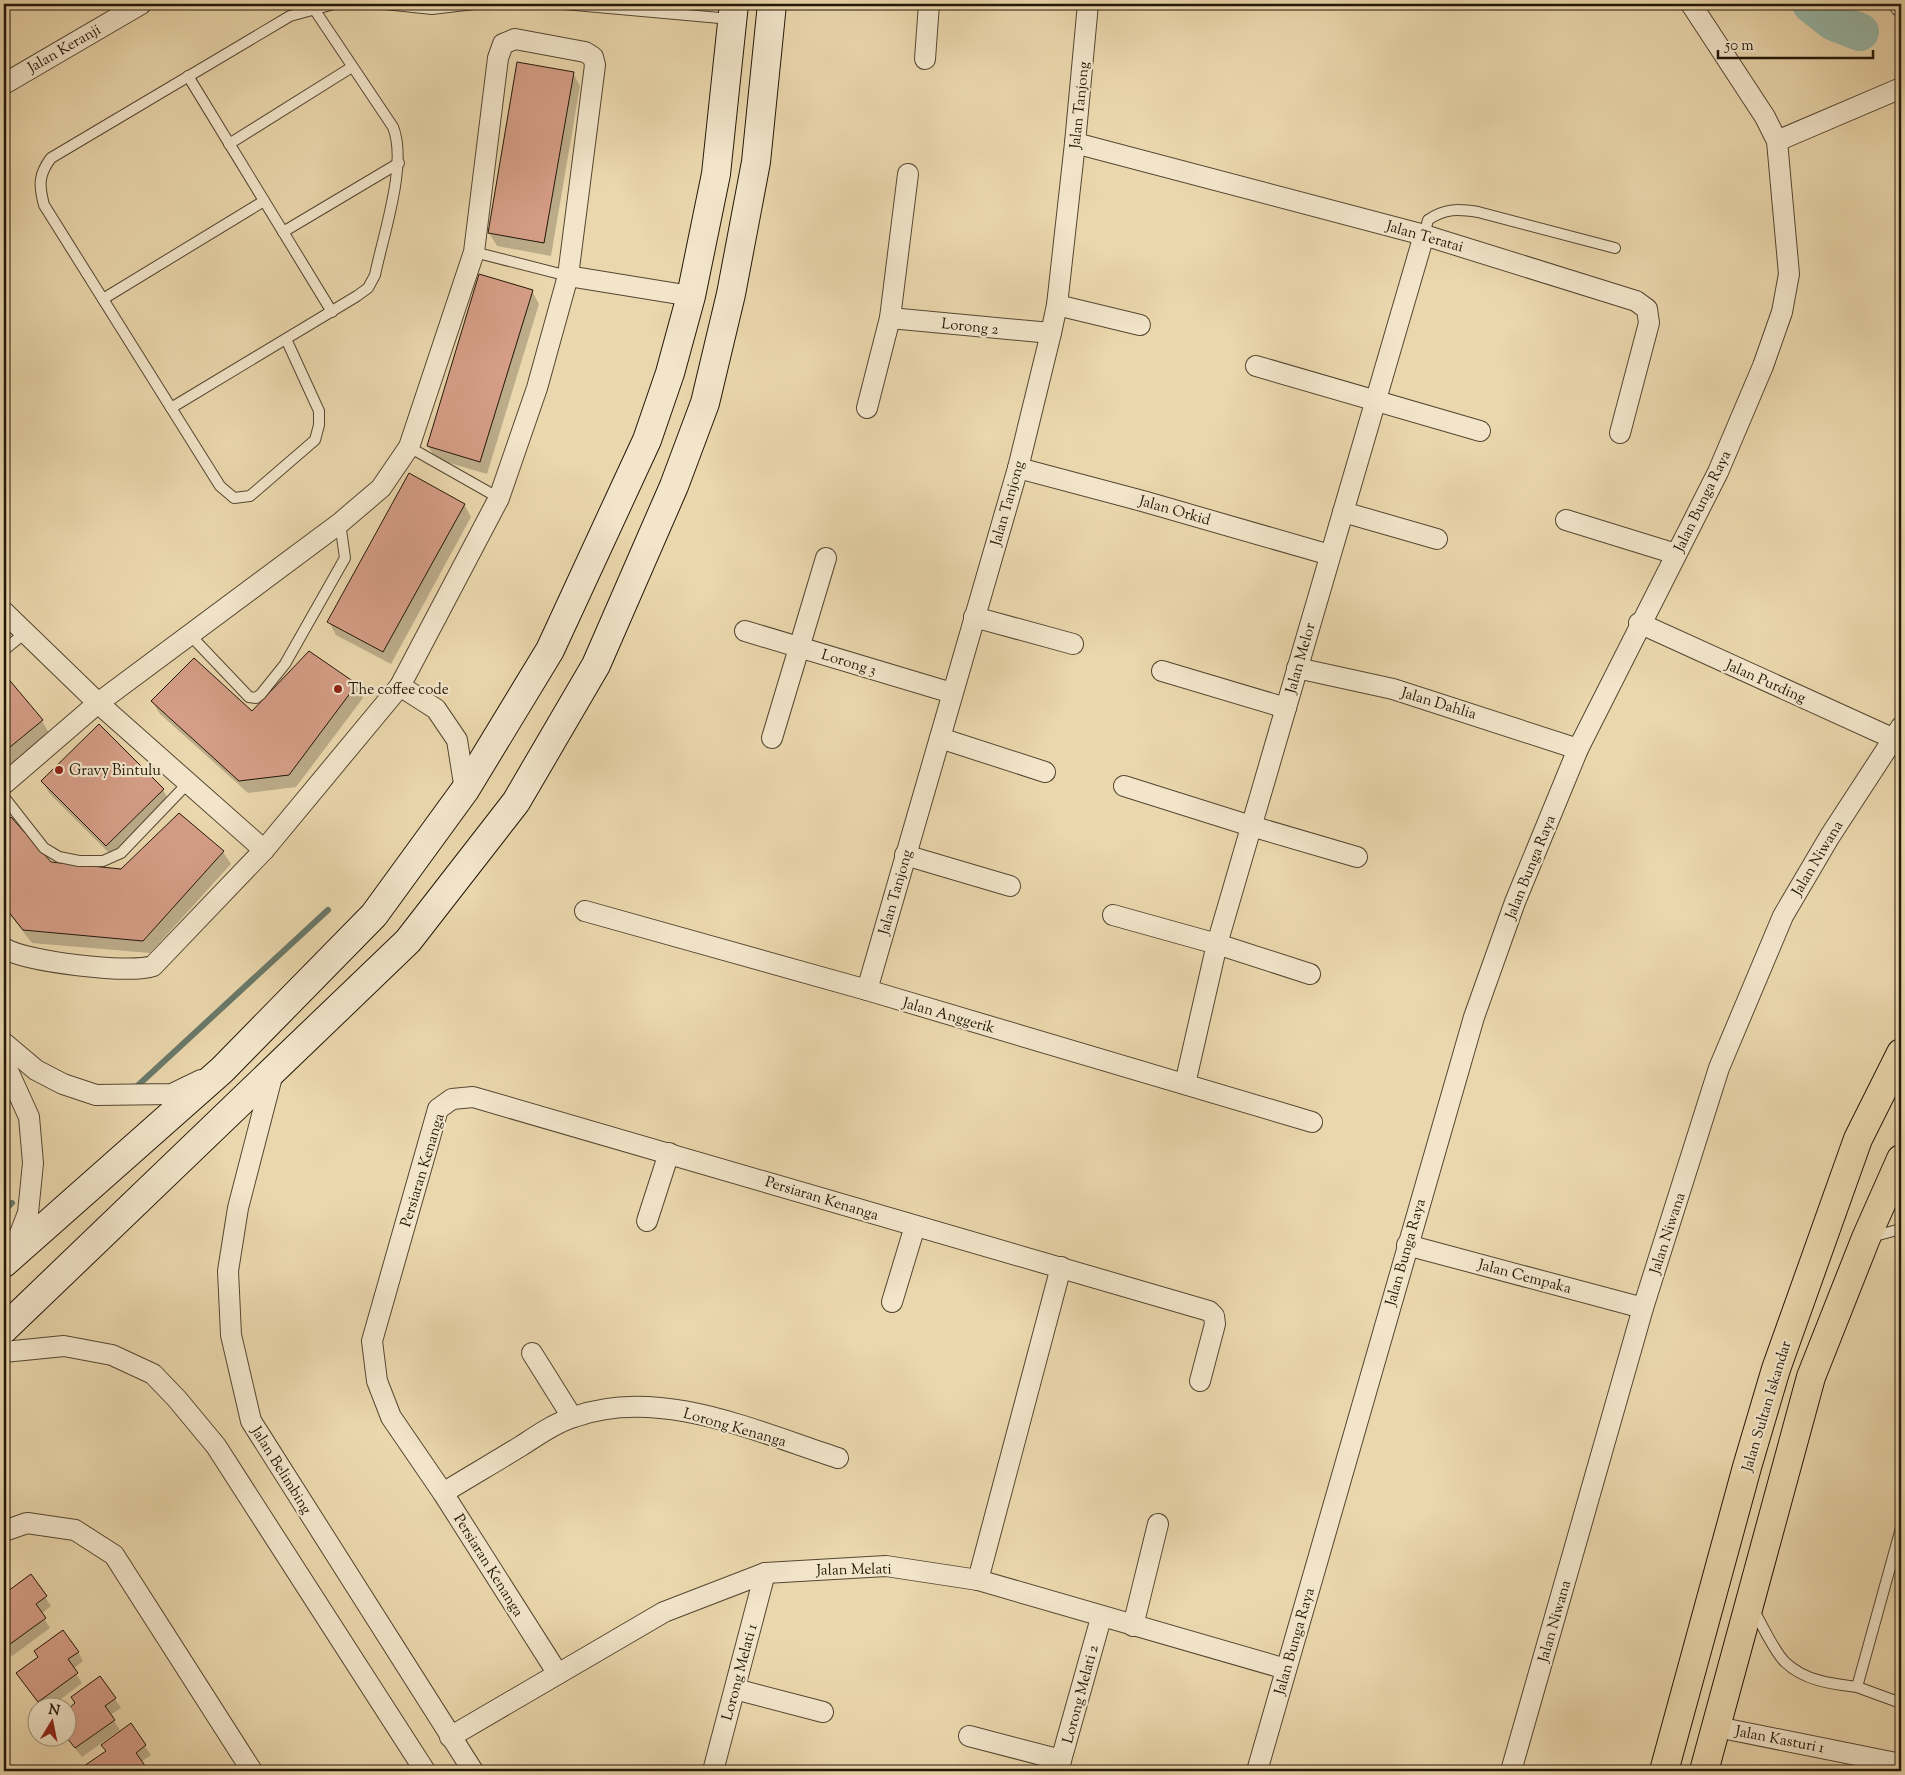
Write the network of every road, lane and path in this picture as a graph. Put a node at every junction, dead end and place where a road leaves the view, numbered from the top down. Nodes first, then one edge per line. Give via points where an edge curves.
1 (334, 4) edge
2 (385, 4) edge
3 (474, 4) edge
4 (564, 4) edge
5 (772, 4) edge
6 (929, 4) edge
7 (1088, 4) edge
8 (1691, 4) edge
9 (128, 7) edge
10 (314, 9) junction
11 (733, 12) edge
12 (925, 59) dead end
13 (352, 67) junction
14 (188, 76) junction
15 (4, 84) edge
16 (1901, 88) edge
17 (1777, 141) junction
18 (1075, 143) junction
19 (230, 144) junction
20 (399, 163) junction
21 (908, 174) dead end
22 (264, 200) junction
23 (283, 232) junction
24 (1424, 235) junction
25 (1615, 248) dead end
26 (474, 252) junction
27 (568, 276) junction
28 (692, 296) junction
29 (103, 299) junction
30 (1056, 305) junction
31 (332, 312) junction
32 (890, 318) junction
33 (1140, 325) dead end
34 (1051, 334) junction
35 (286, 339) junction
36 (1256, 366) dead end
37 (1376, 400) junction
38 (171, 408) junction
39 (867, 408) dead end
40 (1480, 431) dead end
41 (1620, 433) dead end
42 (409, 447) junction
43 (1018, 468) junction
44 (499, 498) junction
45 (1342, 512) junction
46 (1566, 520) dead end
47 (340, 523) junction
48 (1437, 539) dead end
49 (1676, 554) junction
50 (1330, 555) junction
51 (826, 558) dead end
52 (4, 612) edge
53 (974, 617) junction
54 (1639, 623) junction
55 (745, 631) dead end
56 (25, 633) junction
57 (191, 636) junction
58 (1073, 644) dead end
59 (798, 647) junction
60 (4, 650) edge
61 (1297, 668) junction
62 (1162, 671) dead end
63 (400, 686) junction
64 (952, 693) junction
65 (98, 703) junction
66 (1286, 708) junction
67 (1897, 732) edge
68 (772, 738) dead end
69 (940, 738) junction
70 (1578, 749) junction
71 (1045, 772) dead end
72 (188, 783) junction
73 (4, 784) edge
74 (1124, 786) dead end
75 (465, 790) junction
76 (4, 797) edge
77 (1251, 826) junction
78 (264, 850) junction
79 (905, 855) junction
80 (1357, 856) dead end
81 (1010, 886) dead end
82 (585, 911) dead end
83 (1113, 914) dead end
84 (1217, 944) junction
85 (4, 948) edge
86 (1310, 974) dead end
87 (867, 990) junction
88 (4, 1043) edge
89 (1901, 1053) edge
90 (4, 1062) edge
91 (274, 1069) junction
92 (222, 1070) junction
93 (1185, 1084) junction
94 (1312, 1122) dead end
95 (669, 1153) junction
96 (1900, 1166) edge
97 (647, 1221) dead end
98 (916, 1226) junction
99 (1901, 1229) edge
100 (1866, 1238) junction
101 (1407, 1245) junction
102 (7, 1260) edge
103 (1061, 1267) junction
104 (892, 1302) dead end
105 (1643, 1308) junction
106 (4, 1329) edge
107 (4, 1352) edge
108 (532, 1353) dead end
109 (1200, 1381) dead end
110 (572, 1417) junction
111 (838, 1458) dead end
112 (443, 1493) junction
113 (1158, 1524) dead end
114 (1901, 1528) edge
115 (4, 1531) edge
116 (765, 1573) junction
117 (978, 1580) junction
118 (1750, 1604) junction
119 (1101, 1618) junction
120 (1133, 1626) junction
121 (1286, 1669) junction
122 (558, 1674) junction
123 (1857, 1688) junction
124 (735, 1689) junction
125 (1901, 1703) edge
126 (823, 1712) dead end
127 (1716, 1727) junction
128 (969, 1736) dead end
129 (450, 1737) junction
130 (1901, 1764) edge
131 (1060, 1766) edge
132 (252, 1771) edge
133 (426, 1771) edge
134 (473, 1771) edge
135 (713, 1771) edge
136 (1257, 1771) edge
137 (1511, 1771) edge
138 (1664, 1771) edge
139 (1704, 1771) edge

1 - 10 lane
2 - 3 lane via 432,9
4 - 11 lane
5 - 91 main road via 756,162 731,294 705,403 674,486 596,665 516,802 408,941
6 - 12 street
7 - 18 street, Jalan Tanjong
8 - 17 street, Jalan Bunga Raya via 1765,117
9 - 15 street, Jalan Keranji
10 - 13 lane
10 - 14 lane via 290,16
11 - 28 main road via 716,174
13 - 19 lane
13 - 20 lane via 393,127 398,140
14 - 19 lane
14 - 29 lane via 51,158 43,168 38,183 44,205
16 - 17 street
17 - 49 street, Jalan Bunga Raya via 1789,274 1782,312 1718,472
18 - 24 street, Jalan Teratai
18 - 30 street, Jalan Tanjong
19 - 22 lane
20 - 23 lane
20 - 31 lane via 374,275 368,288
21 - 32 street
22 - 23 lane
22 - 29 lane
23 - 31 lane
24 - 25 lane via 1428,220 1444,211 1456,209
24 - 37 street, Jalan Melor
24 - 41 street, Jalan Teratai via 1636,301 1646,309 1649,323
26 - 27 lane
26 - 27 street via 498,58 503,44 515,39 585,52 593,57 595,65
26 - 42 street
27 - 28 street
27 - 44 street via 537,388
28 - 75 main road via 647,440 550,650
29 - 38 lane
30 - 33 street
30 - 34 street, Jalan Tanjong
31 - 35 lane
32 - 34 street, Lorong 2
32 - 39 street
34 - 43 street, Jalan Tanjong
35 - 38 lane
35 - 38 lane via 319,410 319,424 315,440 250,496 234,498 220,486
36 - 37 street
37 - 40 street
37 - 45 street, Jalan Melor
42 - 44 lane
42 - 47 street via 381,488
43 - 50 street, Jalan Orkid
43 - 53 street, Jalan Tanjong
44 - 63 street
45 - 48 street
45 - 50 street, Jalan Melor
46 - 49 street
47 - 57 street
47 - 57 lane via 345,558 285,664 256,698 249,697
49 - 54 street, Jalan Bunga Raya
50 - 61 street, Jalan Melor
51 - 59 street
52 - 56 street
53 - 58 street
53 - 64 street, Jalan Tanjong
54 - 67 street, Jalan Purding
54 - 70 street, Jalan Bunga Raya
55 - 59 street, Lorong 3
56 - 60 lane
56 - 65 street
57 - 65 street
59 - 64 street, Lorong 3
59 - 68 street
61 - 66 street, Jalan Melor
61 - 70 street, Jalan Dahlia via 1393,689
62 - 66 street
63 - 75 street via 436,709 457,740
63 - 78 street
64 - 69 street, Jalan Tanjong
65 - 72 street
65 - 73 street
66 - 77 street, Jalan Melor
67 - 105 street, Jalan Niwana via 1782,916 1719,1068
69 - 71 street
69 - 79 street, Jalan Tanjong
70 - 101 street, Jalan Bunga Raya via 1515,902 1474,1017
72 - 76 lane via 121,853 103,860 72,859 44,848
72 - 78 street
74 - 77 street
75 - 92 main road via 374,915
77 - 80 street
77 - 84 street, Jalan Melor
78 - 85 street via 153,966 132,970 31,959
79 - 81 street
79 - 87 street, Jalan Tanjong
82 - 87 street, Jalan Anggerik
83 - 84 street
84 - 86 street
84 - 93 street, Jalan Melor
87 - 93 street, Jalan Anggerik
88 - 92 street via 36,1070 63,1084 96,1095 172,1094
89 - 138 main road, Jalan Sultan Iskandar via 1858,1139 1776,1369
90 - 102 street via 29,1117 33,1163 28,1213
91 - 106 main road
91 - 129 street, Jalan Belimbing via 238,1208 228,1271 231,1335 251,1420
92 - 102 main road
93 - 94 street, Jalan Anggerik
95 - 97 street
95 - 98 street, Persiaran Kenanga
95 - 112 street, Persiaran Kenanga via 473,1097 452,1099 438,1109 372,1341 377,1381 391,1417
96 - 100 main road
98 - 103 street, Persiaran Kenanga
98 - 104 street
99 - 100 lane
100 - 118 main road via 1811,1377
101 - 105 street, Jalan Cempaka
101 - 121 street, Jalan Bunga Raya
103 - 109 street, Persiaran Kenanga via 1209,1311 1215,1324
103 - 117 street
105 - 137 street, Jalan Niwana
107 - 133 street via 64,1346 112,1355 153,1374 216,1446
108 - 110 street
110 - 111 street, Lorong Kenanga via 598,1409 628,1406 665,1408 704,1416
110 - 112 street, Lorong Kenanga
112 - 122 street, Persiaran Kenanga
113 - 120 street
114 - 123 lane
115 - 132 street via 27,1523 75,1530 114,1555
116 - 117 street, Jalan Melati via 886,1566
116 - 122 street, Jalan Melati via 664,1612
116 - 124 street, Lorong Melati 1
117 - 119 street, Jalan Melati
118 - 123 lane via 1785,1662 1821,1682
118 - 127 main road
119 - 120 street, Jalan Melati
119 - 131 street, Lorong Melati 2
120 - 121 street, Jalan Melati
121 - 136 street, Jalan Bunga Raya
122 - 129 street, Jalan Melati
123 - 125 lane
124 - 126 street
124 - 135 street, Lorong Melati 1
127 - 130 street, Jalan Kasturi 1
127 - 139 main road
128 - 131 street
129 - 134 street, Jalan Belimbing

